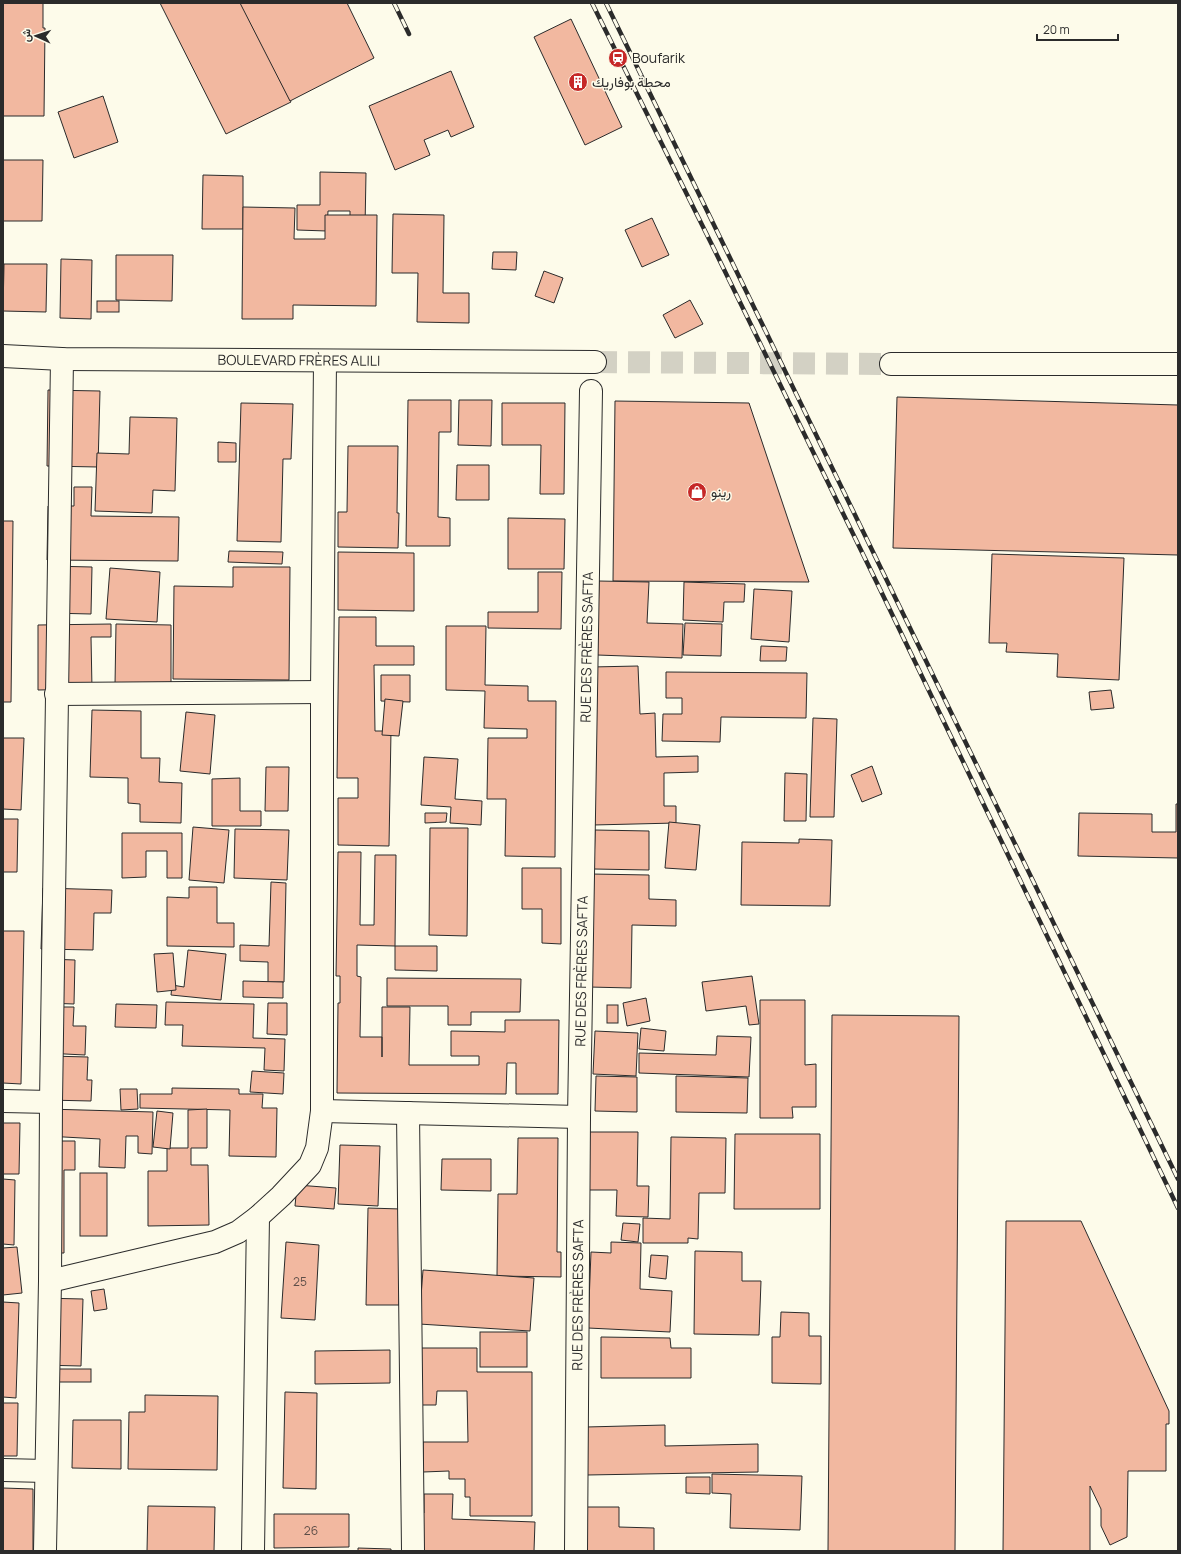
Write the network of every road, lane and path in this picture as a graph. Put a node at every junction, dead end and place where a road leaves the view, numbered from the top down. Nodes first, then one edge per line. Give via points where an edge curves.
1 (3, 356) edge
2 (62, 359) junction
3 (325, 361) junction
4 (595, 362) tunnel mouth
5 (891, 364) tunnel mouth
6 (1178, 364) edge
7 (591, 392) dead end
8 (322, 692) junction
9 (56, 694) junction
10 (3, 1101) edge
11 (51, 1102) junction
12 (322, 1111) junction
13 (408, 1113) junction
14 (579, 1117) junction
15 (258, 1217) junction
16 (50, 1281) junction
17 (3, 1470) edge
18 (46, 1471) junction
19 (45, 1551) edge
20 (253, 1551) edge
21 (413, 1551) edge
22 (576, 1551) edge

1 - 2 street, BOULEVARD FRÈRES ALILI
2 - 3 street, BOULEVARD FRÈRES ALILI
2 - 9 street
3 - 4 street, BOULEVARD FRÈRES ALILI
3 - 8 street
5 - 6 street
7 - 14 street, RUE DES FRÈRES SAFTA
8 - 9 street
8 - 12 street
9 - 11 street
10 - 11 street
11 - 16 street
12 - 13 street
12 - 15 street via 317,1148 310,1165
13 - 14 street
13 - 21 street
14 - 22 street, RUE DES FRÈRES SAFTA
15 - 16 street via 238,1232 215,1242
15 - 20 street
16 - 18 street
17 - 18 street
18 - 19 street

